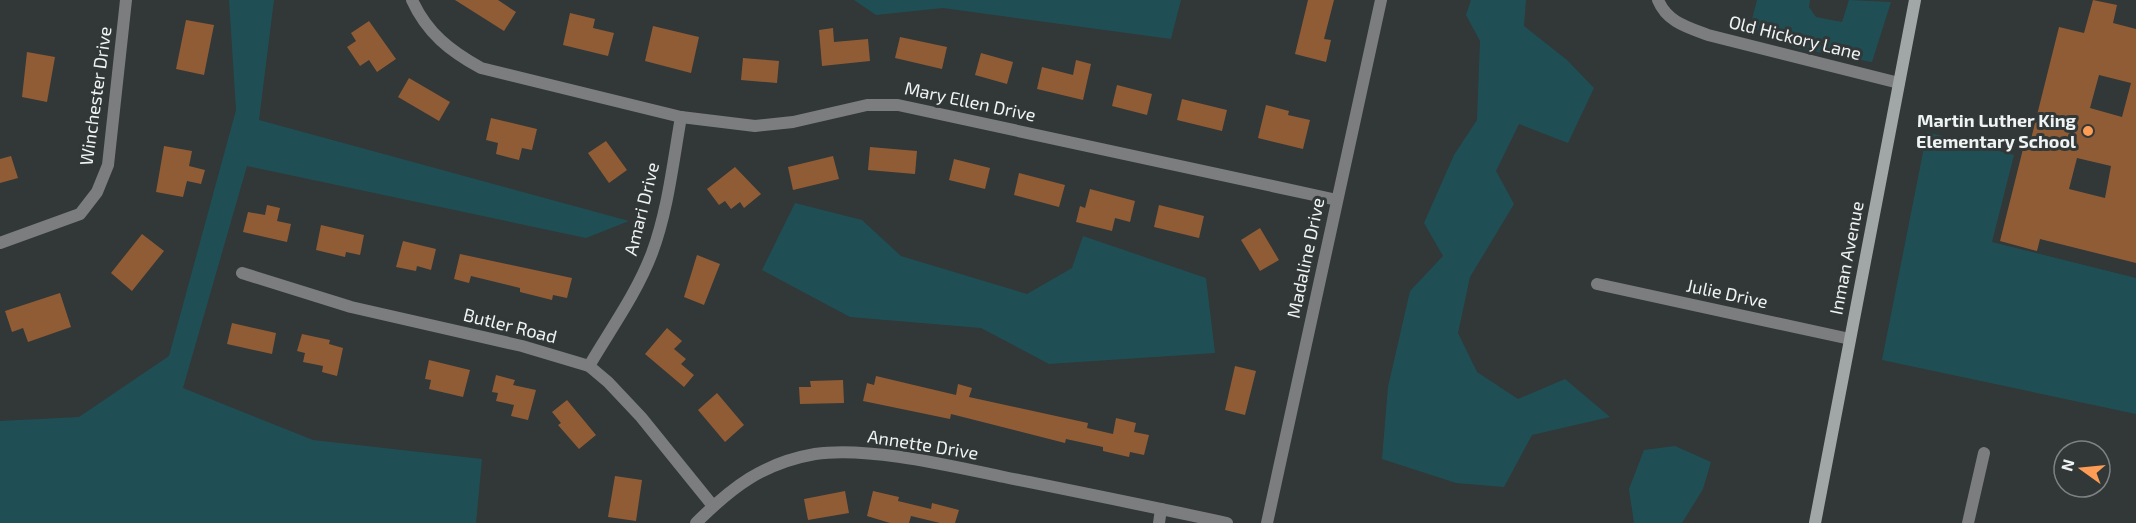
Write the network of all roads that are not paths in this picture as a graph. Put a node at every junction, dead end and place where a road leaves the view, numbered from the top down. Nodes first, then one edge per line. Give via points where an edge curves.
1 (126, 0) edge
2 (412, 0) edge
3 (1382, 0) edge
4 (1658, 0) edge
5 (1915, 0) edge
6 (1899, 83) junction
7 (681, 117) junction
8 (1337, 200) junction
9 (0, 243) edge
10 (242, 273) dead end
11 (1597, 284) dead end
12 (1850, 339) junction
13 (589, 366) junction
14 (1984, 453) dead end
15 (713, 506) junction
16 (1161, 509) junction
17 (696, 523) edge
18 (1159, 523) edge
19 (1227, 523) edge
20 (1267, 523) edge
21 (1815, 523) edge
22 (1968, 523) edge

1 - 9 street, Winchester Drive via 108,165 97,192 80,214
2 - 7 street, Mary Ellen Drive via 428,28 453,53 481,68
3 - 8 street, Madaline Drive
4 - 6 street, Old Hickory Lane via 1663,11 1680,24 1708,35
5 - 6 main road, Inman Avenue
6 - 12 main road, Inman Avenue
7 - 8 street, Mary Ellen Drive via 755,126 794,122 867,105 898,105
7 - 13 street, Amari Drive via 653,251
8 - 20 street, Madaline Drive
10 - 13 street, Butler Road via 351,308 522,346
11 - 12 street, Julie Drive
12 - 21 main road, Inman Avenue
13 - 15 street, Butler Road via 641,417
14 - 22 street
15 - 16 street, Annette Drive via 729,490 773,465 815,454 850,451 955,467
15 - 17 street, Annette Drive
16 - 18 street
16 - 19 street, Annette Drive

